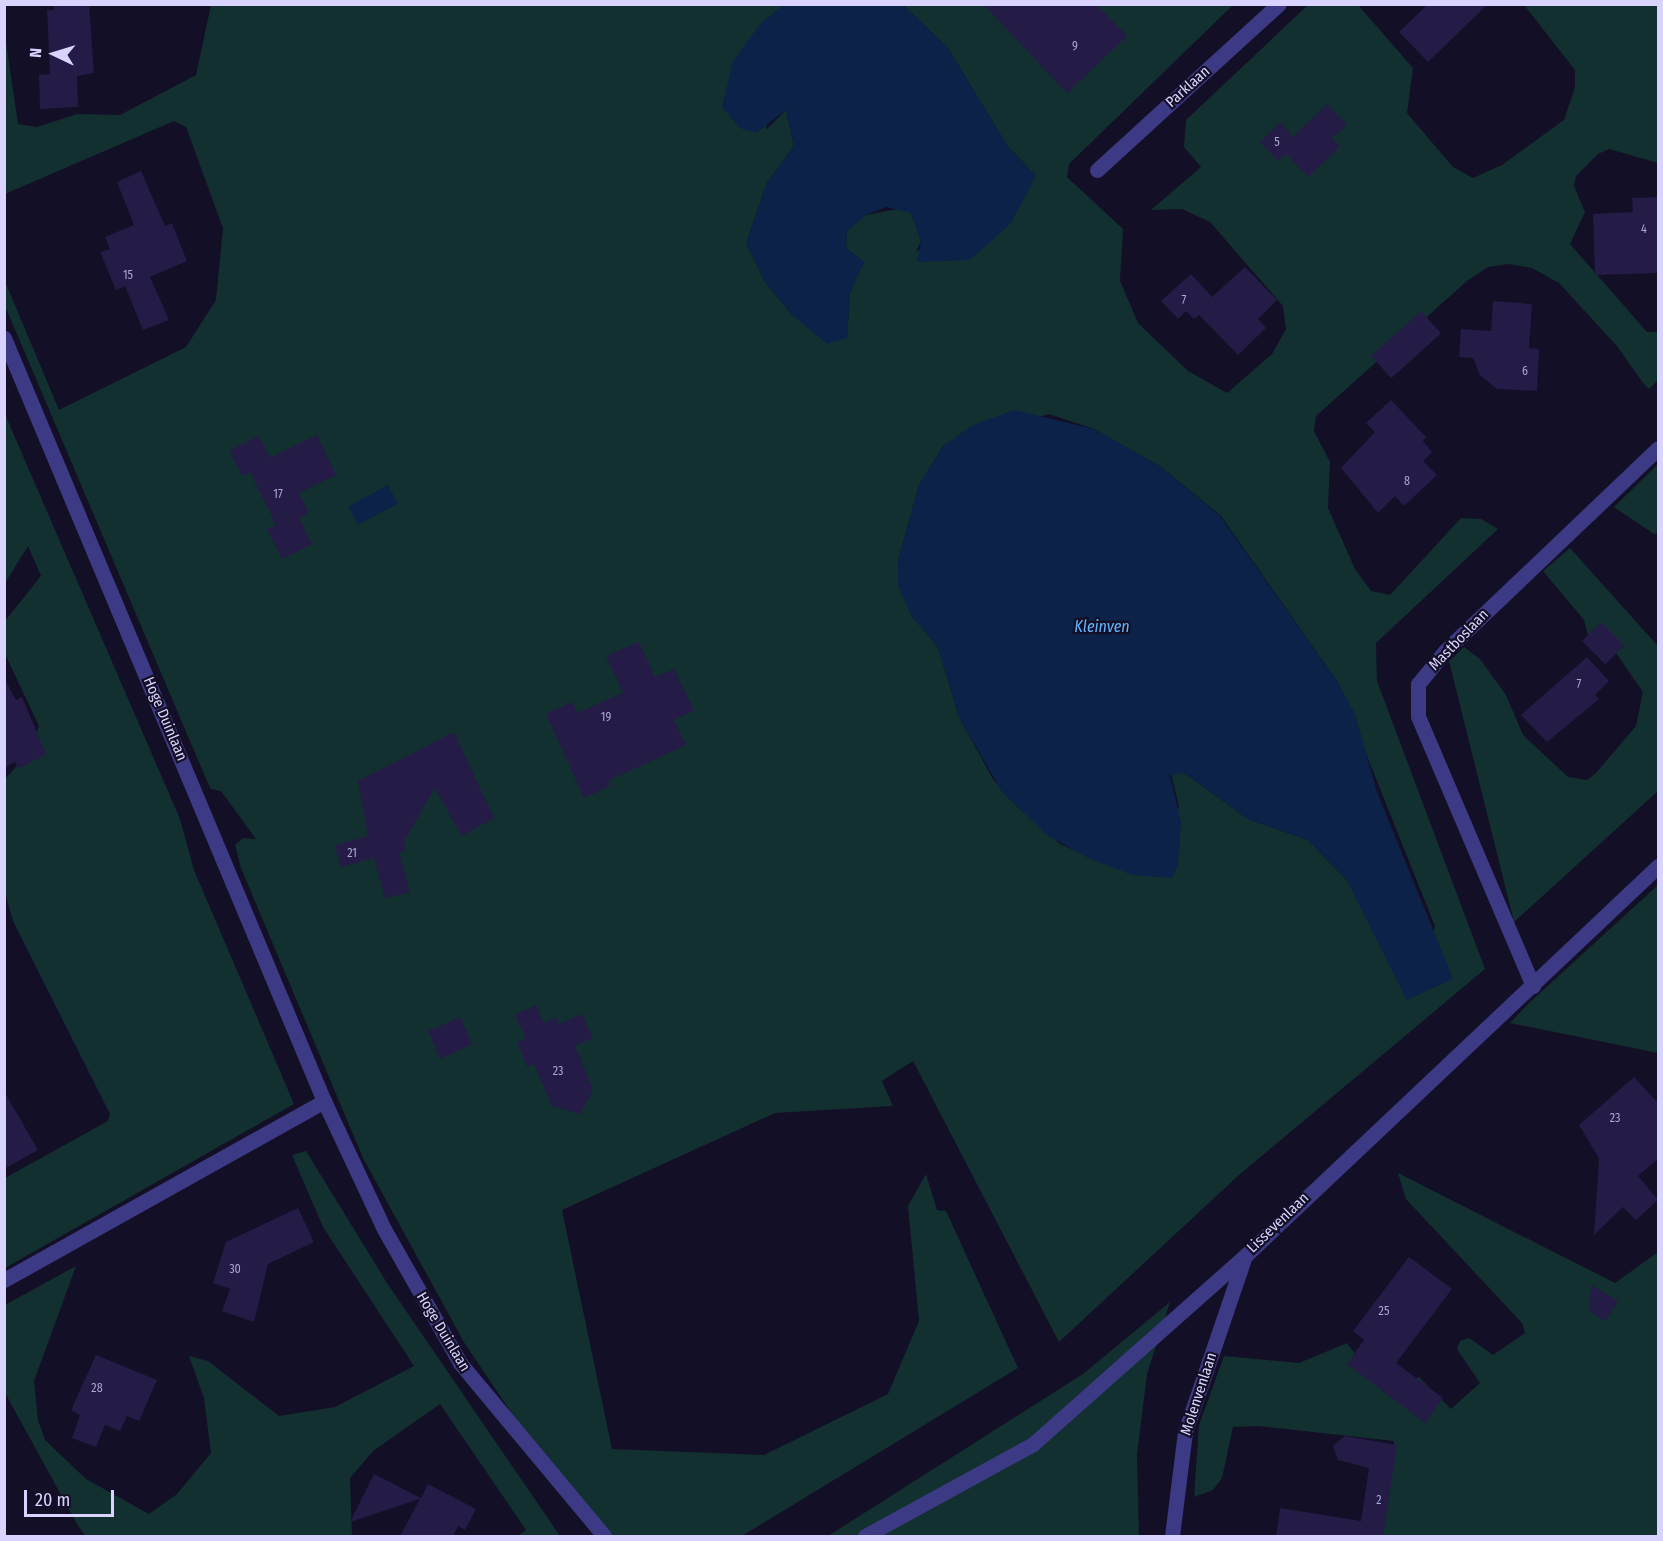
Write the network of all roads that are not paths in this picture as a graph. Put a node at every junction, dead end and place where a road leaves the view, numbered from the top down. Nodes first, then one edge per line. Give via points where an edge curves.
1 (1279, 4) edge
2 (1097, 170) dead end
3 (4, 338) edge
4 (1659, 448) edge
5 (1659, 866) edge
6 (1533, 986) junction
7 (324, 1101) junction
8 (1245, 1255) junction
9 (4, 1280) edge
10 (604, 1536) edge
11 (865, 1536) edge
12 (1172, 1536) edge

1 - 2 street, Parklaan
3 - 7 street, Hoge Duinlaan
4 - 6 street, Mastboslaan via 1445,651 1418,684 1418,716
5 - 6 street, Lissevenlaan
6 - 8 street, Lissevenlaan
7 - 9 street
7 - 10 street, Hoge Duinlaan via 384,1229 460,1363
8 - 11 street, Lissevenlaan via 1034,1444
8 - 12 street, Molenvenlaan via 1185,1431

